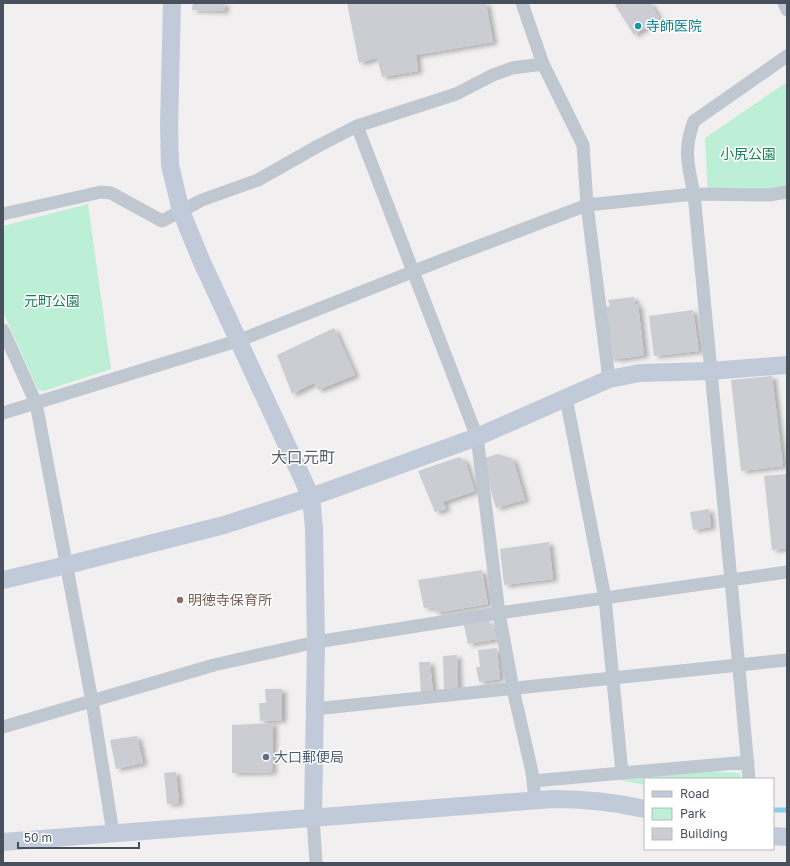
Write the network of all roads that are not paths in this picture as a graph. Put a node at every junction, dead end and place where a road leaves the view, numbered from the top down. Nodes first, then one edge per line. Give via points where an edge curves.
1 (172, 3) edge
2 (522, 3) edge
3 (784, 3) edge
4 (787, 10) edge
5 (787, 56) edge
6 (544, 64) junction
7 (357, 126) junction
8 (787, 192) edge
9 (694, 194) junction
10 (587, 205) junction
11 (181, 211) junction
12 (3, 214) edge
13 (413, 272) junction
14 (3, 330) edge
15 (240, 340) junction
16 (787, 365) edge
17 (710, 371) junction
18 (609, 379) junction
19 (566, 398) junction
20 (36, 403) junction
21 (3, 413) edge
22 (477, 437) junction
23 (311, 497) junction
24 (67, 565) junction
25 (787, 572) edge
26 (3, 580) edge
27 (732, 580) junction
28 (605, 598) junction
29 (498, 612) junction
30 (316, 642) junction
31 (787, 660) edge
32 (739, 666) junction
33 (613, 678) junction
34 (513, 689) junction
35 (92, 701) junction
36 (314, 710) junction
37 (3, 727) edge
38 (748, 762) junction
39 (622, 773) junction
40 (749, 778) edge
41 (533, 781) junction
42 (535, 800) junction
43 (644, 809) edge
44 (313, 817) junction
45 (113, 833) junction
46 (774, 836) edge
47 (787, 837) edge
48 (3, 842) edge
49 (316, 863) edge

1 - 11 street via 169,142 170,165
2 - 6 street
3 - 4 street
5 - 9 street via 694,122 686,154
6 - 7 street via 512,68 456,94
6 - 10 street via 583,145
7 - 11 street via 258,180 202,200
7 - 13 street
8 - 9 street via 769,195
9 - 10 street
9 - 17 street
10 - 13 street
10 - 18 street
11 - 12 street via 162,221 111,193 101,192
11 - 15 street via 201,260
13 - 15 street
13 - 22 street
14 - 20 street
15 - 20 street
15 - 23 street
16 - 17 street
17 - 18 street via 640,373
17 - 27 street
18 - 19 street
19 - 22 street
19 - 28 street
20 - 21 street
20 - 24 street
22 - 23 street
22 - 29 street
23 - 24 street via 224,525
23 - 30 street
24 - 26 street
24 - 35 street
25 - 27 street
27 - 28 street
27 - 32 street
28 - 29 street
28 - 33 street
29 - 30 street
29 - 34 street
30 - 35 street via 214,665
30 - 36 street
31 - 32 street
32 - 33 street
32 - 38 street
33 - 34 street
33 - 39 street
34 - 36 street
34 - 41 street
35 - 37 street
35 - 45 street
36 - 44 street
38 - 39 street
38 - 40 street
39 - 41 street
41 - 42 street
42 - 43 street via 584,799
42 - 44 street
44 - 45 street
44 - 49 street
45 - 48 street
46 - 47 street

